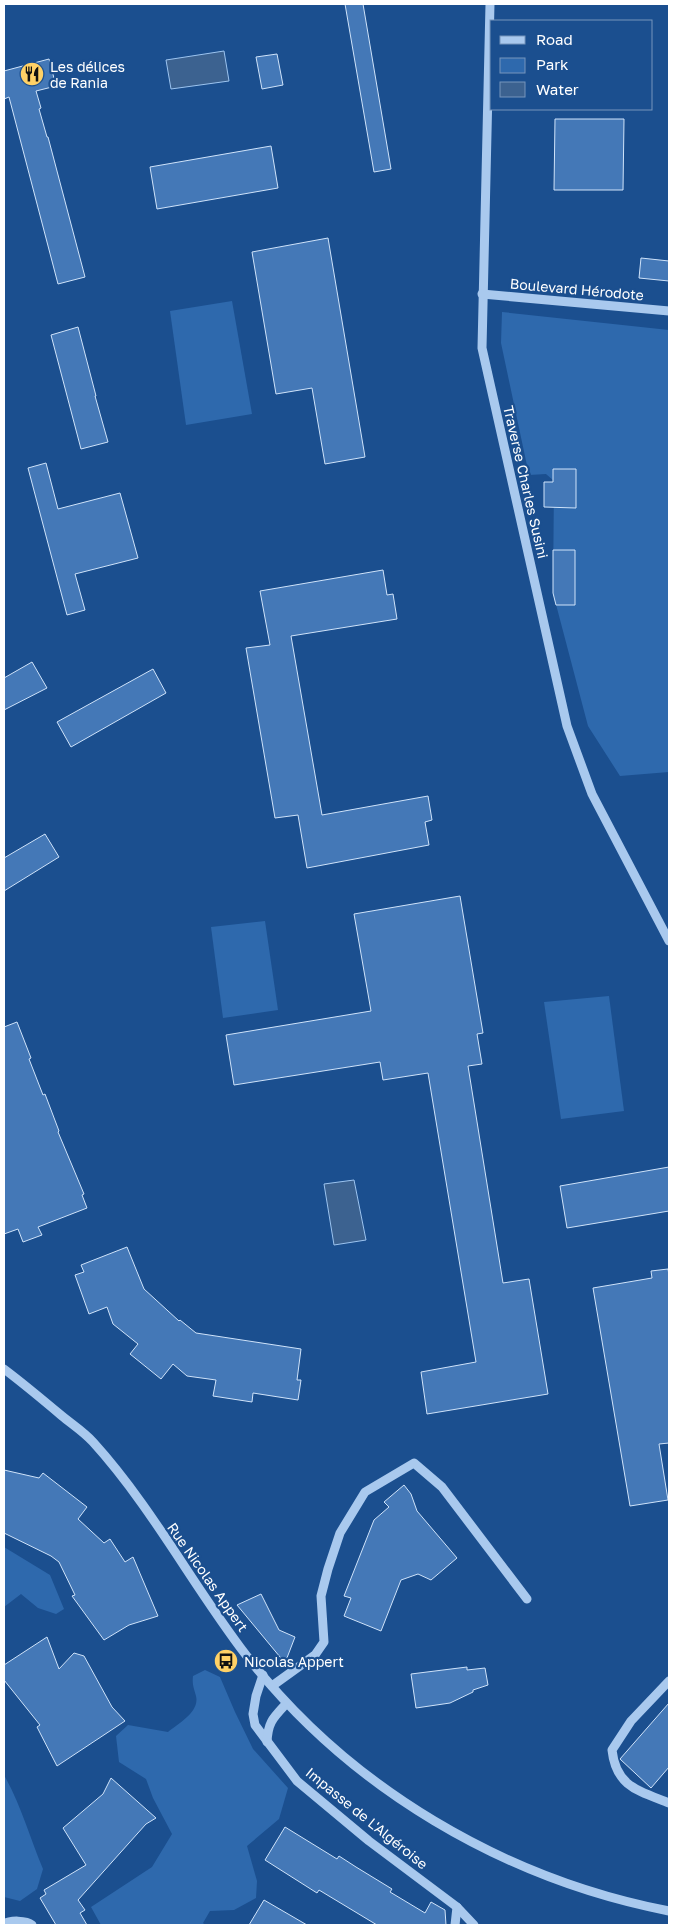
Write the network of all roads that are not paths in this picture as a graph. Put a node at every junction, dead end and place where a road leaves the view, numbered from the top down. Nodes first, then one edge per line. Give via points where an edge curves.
1 (490, 4) edge
2 (482, 294) junction
3 (669, 311) edge
4 (669, 941) edge
5 (4, 1369) edge
6 (527, 1599) dead end
7 (263, 1676) junction
8 (669, 1681) edge
9 (272, 1686) junction
10 (286, 1704) junction
11 (267, 1743) junction
12 (669, 1803) edge
13 (457, 1907) junction
14 (669, 1911) edge
15 (4, 1924) edge
16 (32, 1925) edge
17 (455, 1925) edge
18 (474, 1925) edge

1 - 2 street, Traverse Charles Susini
2 - 3 street, Boulevard Hérodote
2 - 4 street, Traverse Charles Susini via 482,348 567,726 592,794
5 - 7 street, Rue Nicolas Appert via 92,1440
6 - 9 street via 442,1487 414,1463 365,1492 340,1533 320,1596 324,1642 315,1655
7 - 9 street, Rue Nicolas Appert
7 - 11 street, Impasse de L'Algéroise via 254,1714 255,1725
8 - 12 street via 631,1721 612,1750 614,1765 631,1788
9 - 10 street, Rue Nicolas Appert
10 - 11 street via 271,1720
10 - 14 street, Rue Nicolas Appert via 356,1768 482,1848 578,1888 630,1904
11 - 13 street, Impasse de L'Algéroise via 297,1781 369,1841
13 - 17 street
13 - 18 street, Impasse de L'Algéroise
15 - 16 street via 8,1921

